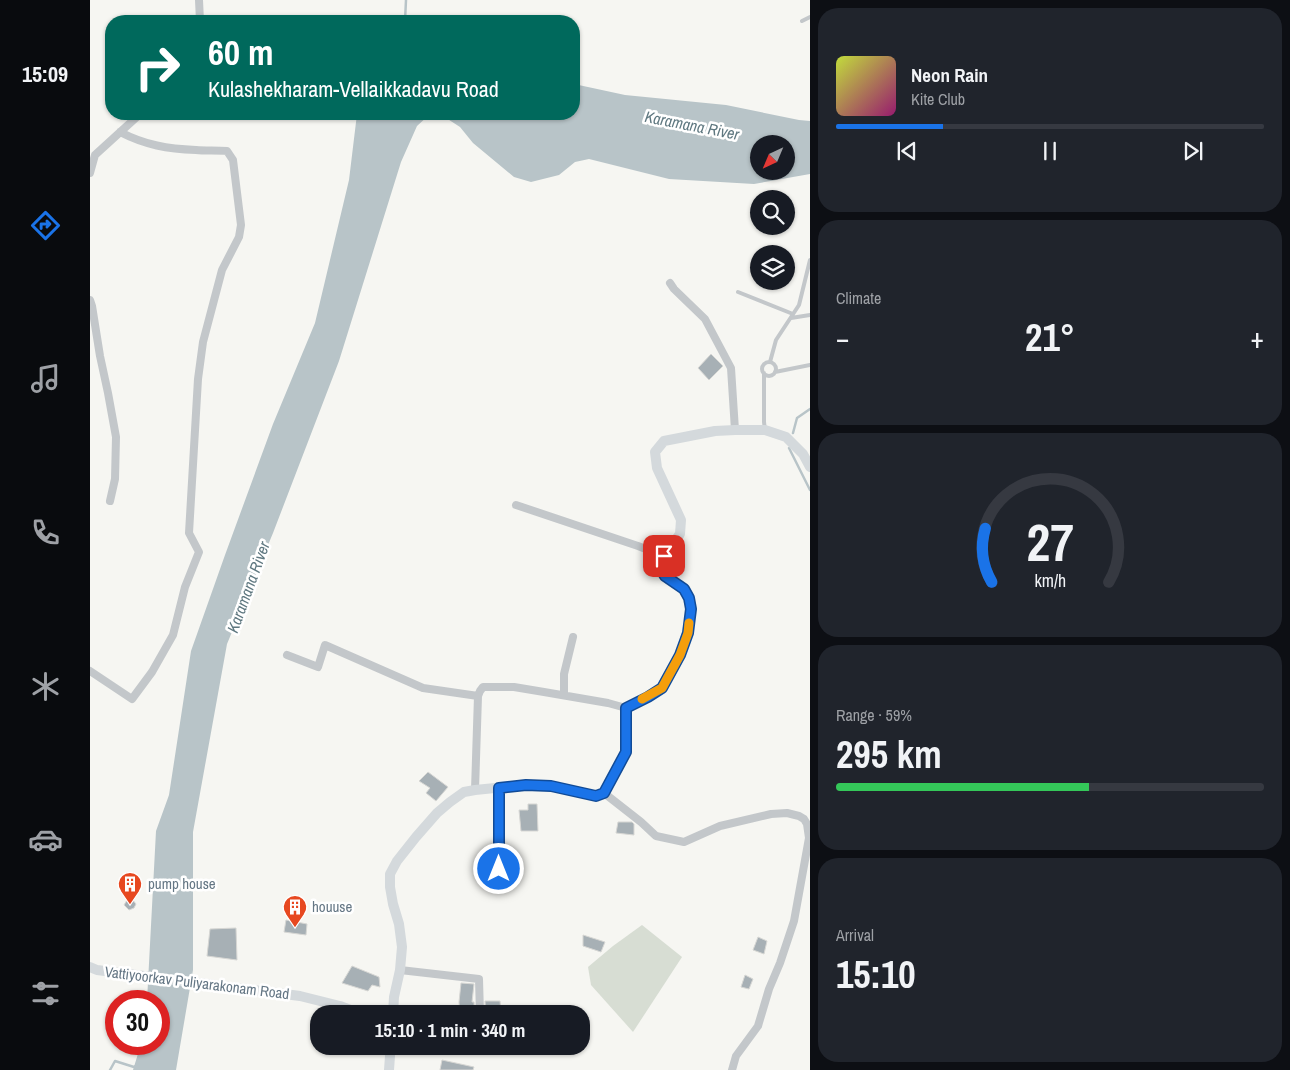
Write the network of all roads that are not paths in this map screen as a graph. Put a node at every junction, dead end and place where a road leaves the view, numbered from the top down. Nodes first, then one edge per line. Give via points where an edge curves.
1 (199, 0) edge
2 (200, 15) edge
3 (810, 17) edge
4 (802, 21) dead end
5 (133, 120) edge
6 (120, 132) junction
7 (90, 173) edge
8 (810, 260) edge
9 (670, 283) dead end
10 (738, 292) dead end
11 (90, 300) edge
12 (810, 315) edge
13 (792, 316) junction
14 (770, 362) junction
15 (810, 365) edge
16 (775, 372) junction
17 (764, 373) junction
18 (735, 430) junction
19 (766, 430) junction
20 (810, 467) edge
21 (110, 501) dead end
22 (516, 505) dead end
23 (664, 556) junction
24 (573, 637) dead end
25 (287, 655) dead end
26 (90, 671) edge
27 (564, 695) junction
28 (478, 696) junction
29 (626, 708) junction
30 (499, 788) junction
31 (475, 790) junction
32 (604, 793) junction
33 (499, 869) dead end
34 (93, 969) edge
35 (400, 970) junction
36 (336, 1005) edge
37 (394, 1005) edge
38 (479, 1005) edge
39 (390, 1055) edge
40 (390, 1070) edge
41 (732, 1070) edge

1 - 2 street
3 - 4 lane
5 - 6 street
6 - 7 street via 95,155
6 - 26 street via 158,147 227,151 233,160 241,225 239,237 222,270 203,342 188,532 199,552 185,587 173,635 132,699
8 - 13 lane
9 - 18 street via 705,319 731,368
10 - 13 lane
11 - 21 street via 116,437 115,479
12 - 13 lane
13 - 14 lane via 776,340
14 - 16 lane via 776,366
14 - 17 lane via 763,366
15 - 16 lane
16 - 17 lane via 770,376
17 - 19 lane
18 - 19 street
18 - 23 street via 664,440 655,452 657,468 681,520 680,534
19 - 20 street via 786,437 803,454
22 - 23 street
23 - 29 street via 660,568 665,576 684,589 689,598 688,633 662,688
24 - 27 street via 564,674
25 - 28 street via 318,667 325,645 423,688
27 - 28 street via 514,687 484,687
27 - 29 street
28 - 31 street
29 - 32 street via 626,752
30 - 31 street
30 - 32 street via 551,786 596,796
30 - 33 street
31 - 35 street via 464,792 438,813 397,861 390,874 402,947
32 - 41 street via 656,836 684,842 720,826 771,814 799,816 807,824 809,838 794,921 768,989 758,1026 736,1056
34 - 36 street, Vattiyoorkav Puliyarakonam Road via 300,996
35 - 37 street
35 - 38 street via 478,980
39 - 40 street

